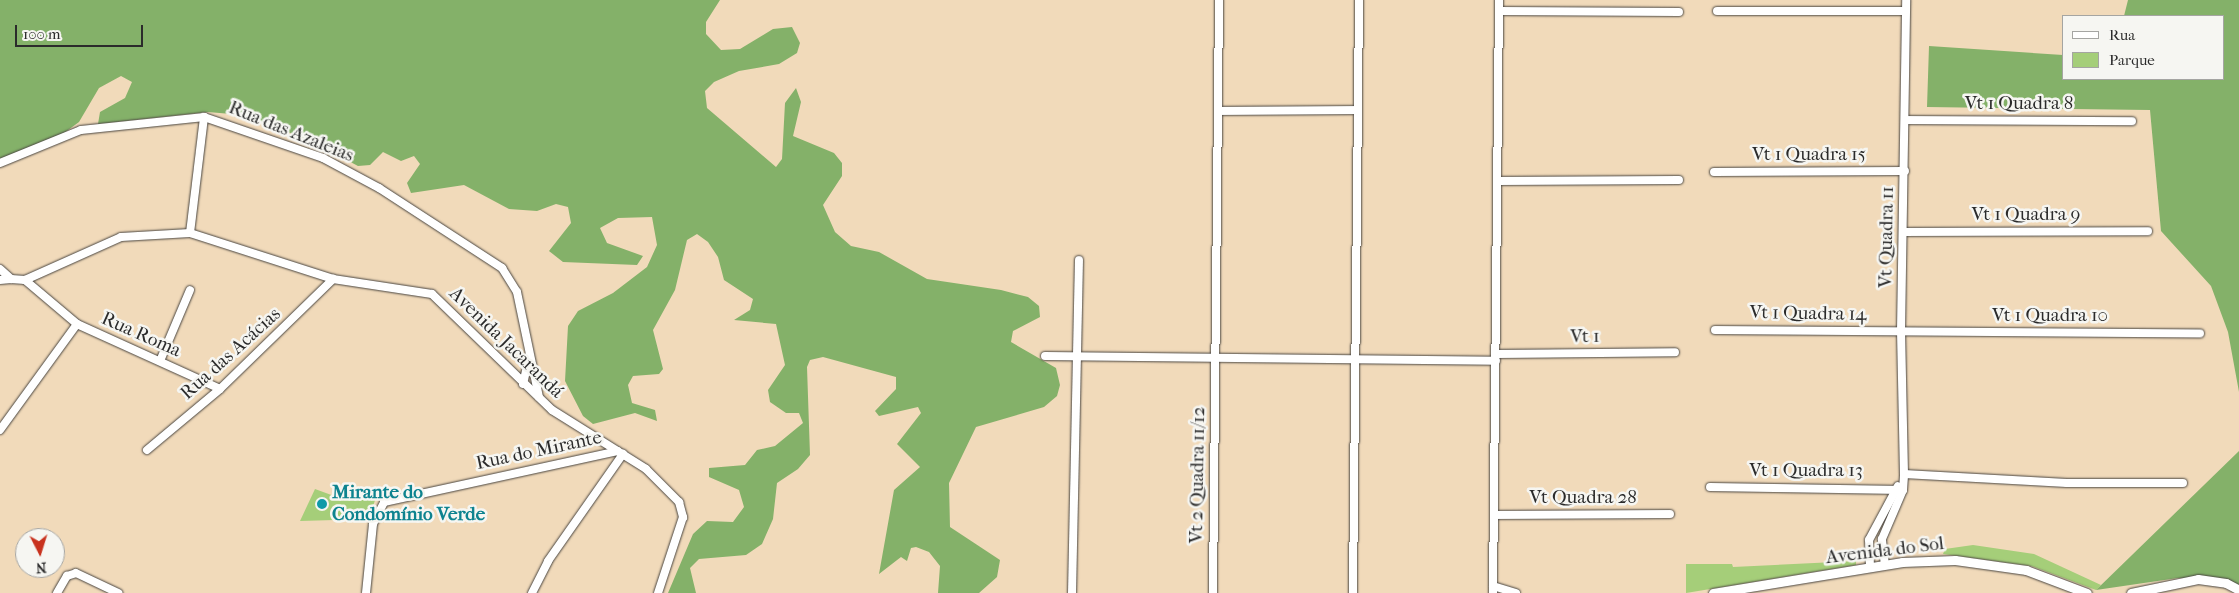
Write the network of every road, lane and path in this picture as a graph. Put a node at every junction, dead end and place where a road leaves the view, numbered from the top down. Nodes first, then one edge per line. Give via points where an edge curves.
1 (1219, 0) edge
2 (1359, 0) edge
3 (1499, 0) edge
4 (1906, 0) edge
5 (1717, 10) dead end
6 (1499, 11) junction
7 (1906, 11) junction
8 (1679, 12) dead end
9 (1358, 110) junction
10 (1218, 111) junction
11 (204, 117) junction
12 (1905, 120) junction
13 (2132, 121) dead end
14 (0, 163) edge
15 (1905, 171) junction
16 (1714, 172) dead end
17 (1679, 180) dead end
18 (1496, 181) junction
19 (2148, 231) dead end
20 (1904, 232) junction
21 (190, 233) junction
22 (1079, 260) dead end
23 (0, 269) edge
24 (11, 279) junction
25 (333, 279) junction
26 (0, 280) edge
27 (25, 280) junction
28 (190, 290) dead end
29 (77, 324) junction
30 (1715, 330) dead end
31 (1901, 331) junction
32 (2200, 333) dead end
33 (1675, 352) dead end
34 (1045, 356) dead end
35 (529, 357) junction
36 (1215, 358) junction
37 (1496, 358) junction
38 (1074, 359) junction
39 (1357, 360) junction
40 (160, 361) junction
41 (523, 384) junction
42 (220, 388) junction
43 (539, 398) junction
44 (0, 430) edge
45 (146, 450) dead end
46 (620, 453) junction
47 (1902, 483) junction
48 (2183, 483) dead end
49 (1710, 487) dead end
50 (1670, 514) dead end
51 (1495, 515) junction
52 (1882, 538) junction
53 (1869, 540) junction
54 (1885, 564) junction
55 (1870, 567) junction
56 (1493, 590) edge
57 (2239, 590) edge
58 (57, 593) edge
59 (118, 593) edge
60 (366, 593) edge
61 (532, 593) edge
62 (658, 593) edge
63 (1072, 593) edge
64 (1213, 593) edge
65 (1354, 593) edge
66 (1516, 593) edge
67 (1713, 593) edge
68 (2088, 593) edge
69 (2131, 593) edge

1 - 10 street, Vt 2 Quadra 11/12
2 - 9 street
3 - 6 street
4 - 7 street, Vt Quadra 11
5 - 7 street
6 - 8 street
6 - 18 street
7 - 12 street, Vt Quadra 11
9 - 10 street
9 - 39 street
10 - 36 street, Vt 2 Quadra 11/12
11 - 14 street, Rua das Azaleias via 81,130
11 - 21 street
11 - 35 street, Rua das Azaleias via 341,167 493,261 515,286
12 - 13 street, Vt 1 Quadra 8
12 - 15 street, Vt Quadra 11
15 - 16 street, Vt 1 Quadra 15
15 - 20 street, Vt Quadra 11
17 - 18 street
18 - 37 street
19 - 20 street, Vt 1 Quadra 9
20 - 31 street, Vt Quadra 11
21 - 25 street, Avenida Jacarandá
21 - 27 street, Avenida Jacarandá via 121,236
22 - 38 street
23 - 24 street
24 - 26 street
24 - 27 street
25 - 41 street, Avenida Jacarandá via 432,294 482,338
25 - 42 street, Rua das Acácias
27 - 29 street, Rua Roma
28 - 40 street
29 - 40 street, Rua Roma
29 - 44 street
30 - 31 street, Vt 1 Quadra 14
31 - 32 street, Vt 1 Quadra 10
31 - 47 street, Vt Quadra 11
33 - 37 street, Vt 1
34 - 38 street, Vt 1
35 - 41 street, Rua das Azaleias
35 - 43 street
36 - 38 street, Vt 1
36 - 39 street, Vt 1
36 - 64 street, Vt 2 Quadra 11/12
37 - 39 street, Vt 1
37 - 51 street
38 - 63 street
39 - 65 street
40 - 42 street, Rua Roma
41 - 43 street, Avenida Jacarandá
42 - 45 street, Rua das Acácias
43 - 46 street, Avenida Jacarandá
46 - 60 street, Rua do Mirante via 384,502 373,524
46 - 61 street via 548,560
46 - 62 street, Avenida Jacarandá via 646,469 682,509
47 - 48 street
47 - 49 street, Vt 1 Quadra 13
47 - 52 street
47 - 53 street
50 - 51 street, Vt Quadra 28
51 - 56 street
52 - 53 street
52 - 54 street
53 - 55 street
54 - 55 street, Avenida do Sol
54 - 68 street, Avenida do Sol via 1955,560 2026,570
55 - 67 street, Avenida do Sol
56 - 66 street
57 - 69 street via 2226,583 2198,579
58 - 59 street via 70,574 90,576

